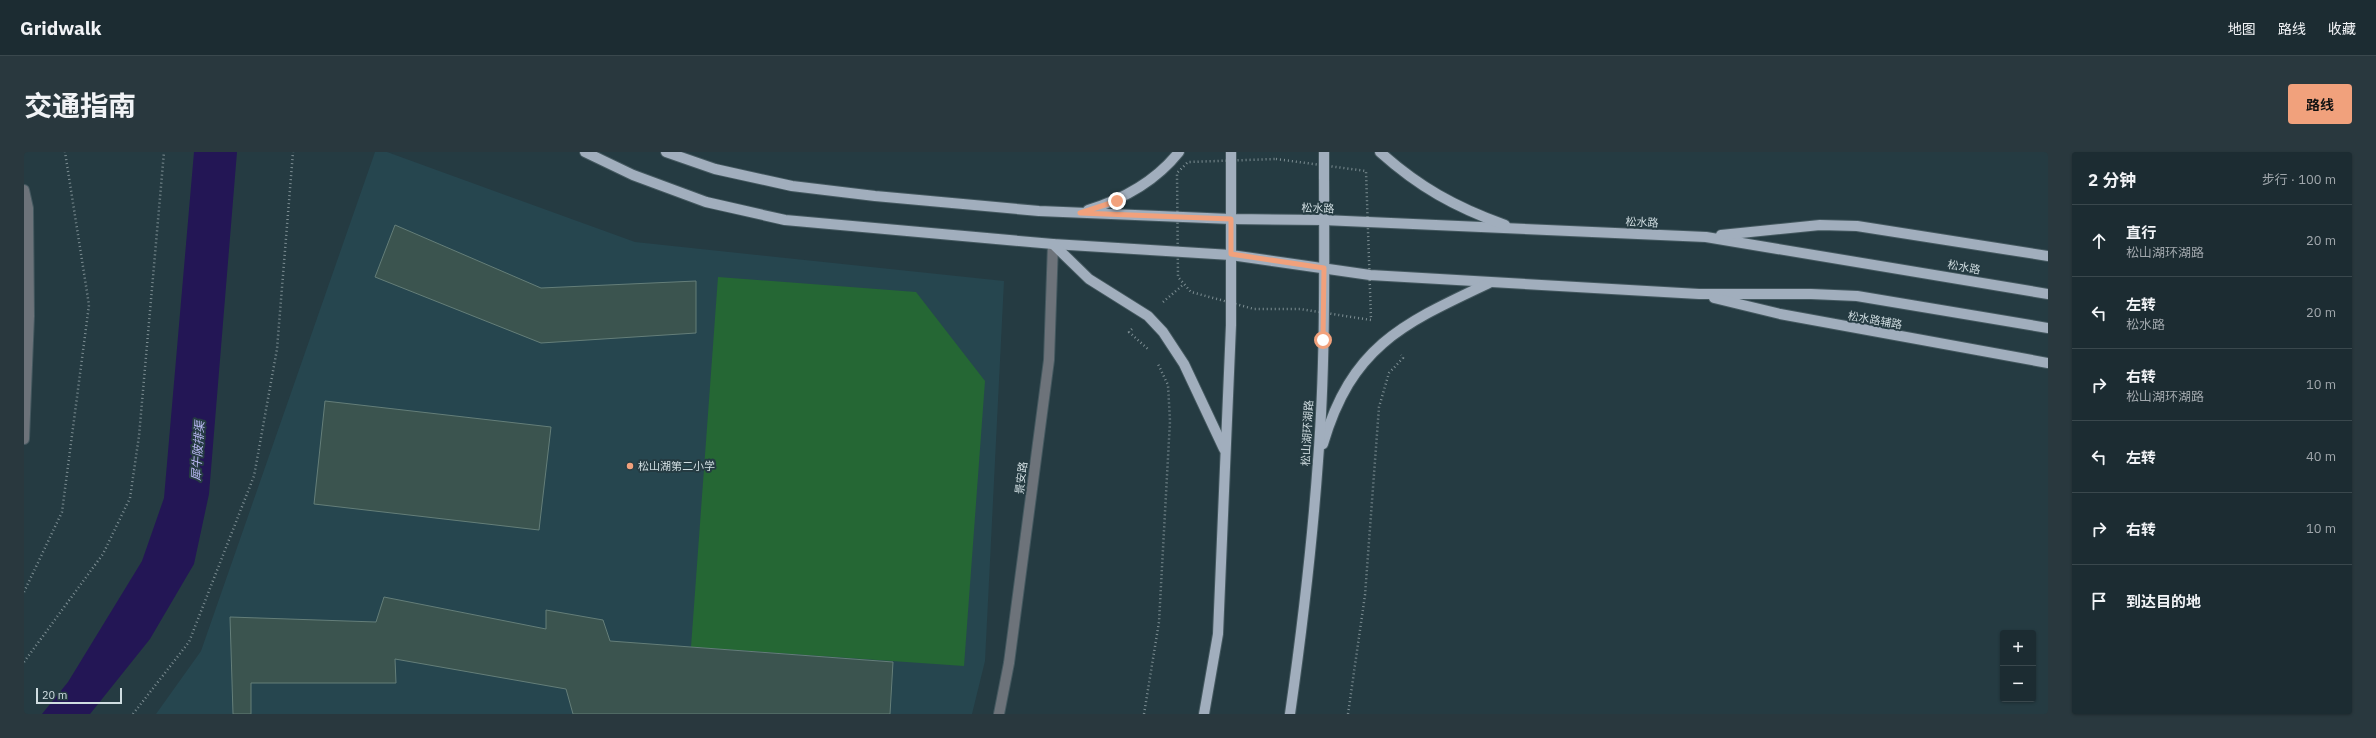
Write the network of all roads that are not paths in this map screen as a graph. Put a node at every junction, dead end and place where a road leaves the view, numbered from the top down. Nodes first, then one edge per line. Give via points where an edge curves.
1 (585, 152) edge
2 (666, 152) edge
3 (1179, 152) edge
4 (1231, 152) edge
5 (1324, 152) edge
6 (1380, 152) edge
7 (24, 190) edge
8 (1080, 213) junction
9 (1231, 219) junction
10 (1324, 220) junction
11 (1514, 228) junction
12 (1706, 237) junction
13 (1053, 244) junction
14 (1231, 254) junction
15 (2048, 256) edge
16 (1324, 268) junction
17 (1491, 282) junction
18 (26, 286) edge
19 (1699, 294) junction
20 (2048, 294) edge
21 (2046, 328) edge
22 (2048, 363) edge
23 (24, 438) edge
24 (1225, 452) junction
25 (1318, 460) junction
26 (999, 714) edge
27 (1204, 714) edge
28 (1290, 714) edge

1 - 13 main road via 633,175 706,202 785,220
2 - 8 main road, 松水路 via 715,169 792,186
3 - 8 main road via 1148,183 1117,201
4 - 9 main road
5 - 10 main road, 松山湖环湖路
6 - 11 main road via 1404,174 1433,194 1467,211
7 - 18 street via 28,208
8 - 9 main road, 松水路
9 - 10 main road, 松水路
9 - 14 main road
10 - 11 main road, 松水路
10 - 16 main road, 松山湖环湖路
11 - 12 main road, 松水路
12 - 15 main road via 1820,225 1857,226
12 - 20 main road, 松水路
13 - 14 main road
13 - 24 main road via 1089,279 1148,316 1163,332 1184,364
13 - 26 street, 景安路 via 1049,360 1009,663
14 - 16 main road
14 - 24 main road via 1231,325
16 - 17 main road via 1370,275
16 - 25 main road, 松山湖环湖路
17 - 19 main road
17 - 25 main road via 1422,315 1395,332 1363,360 1350,379 1327,431
18 - 23 street
19 - 21 main road via 1857,296
19 - 22 main road, 松水路辅路 via 1780,314
24 - 27 main road via 1218,634
25 - 28 main road, 松山湖环湖路 via 1305,602

